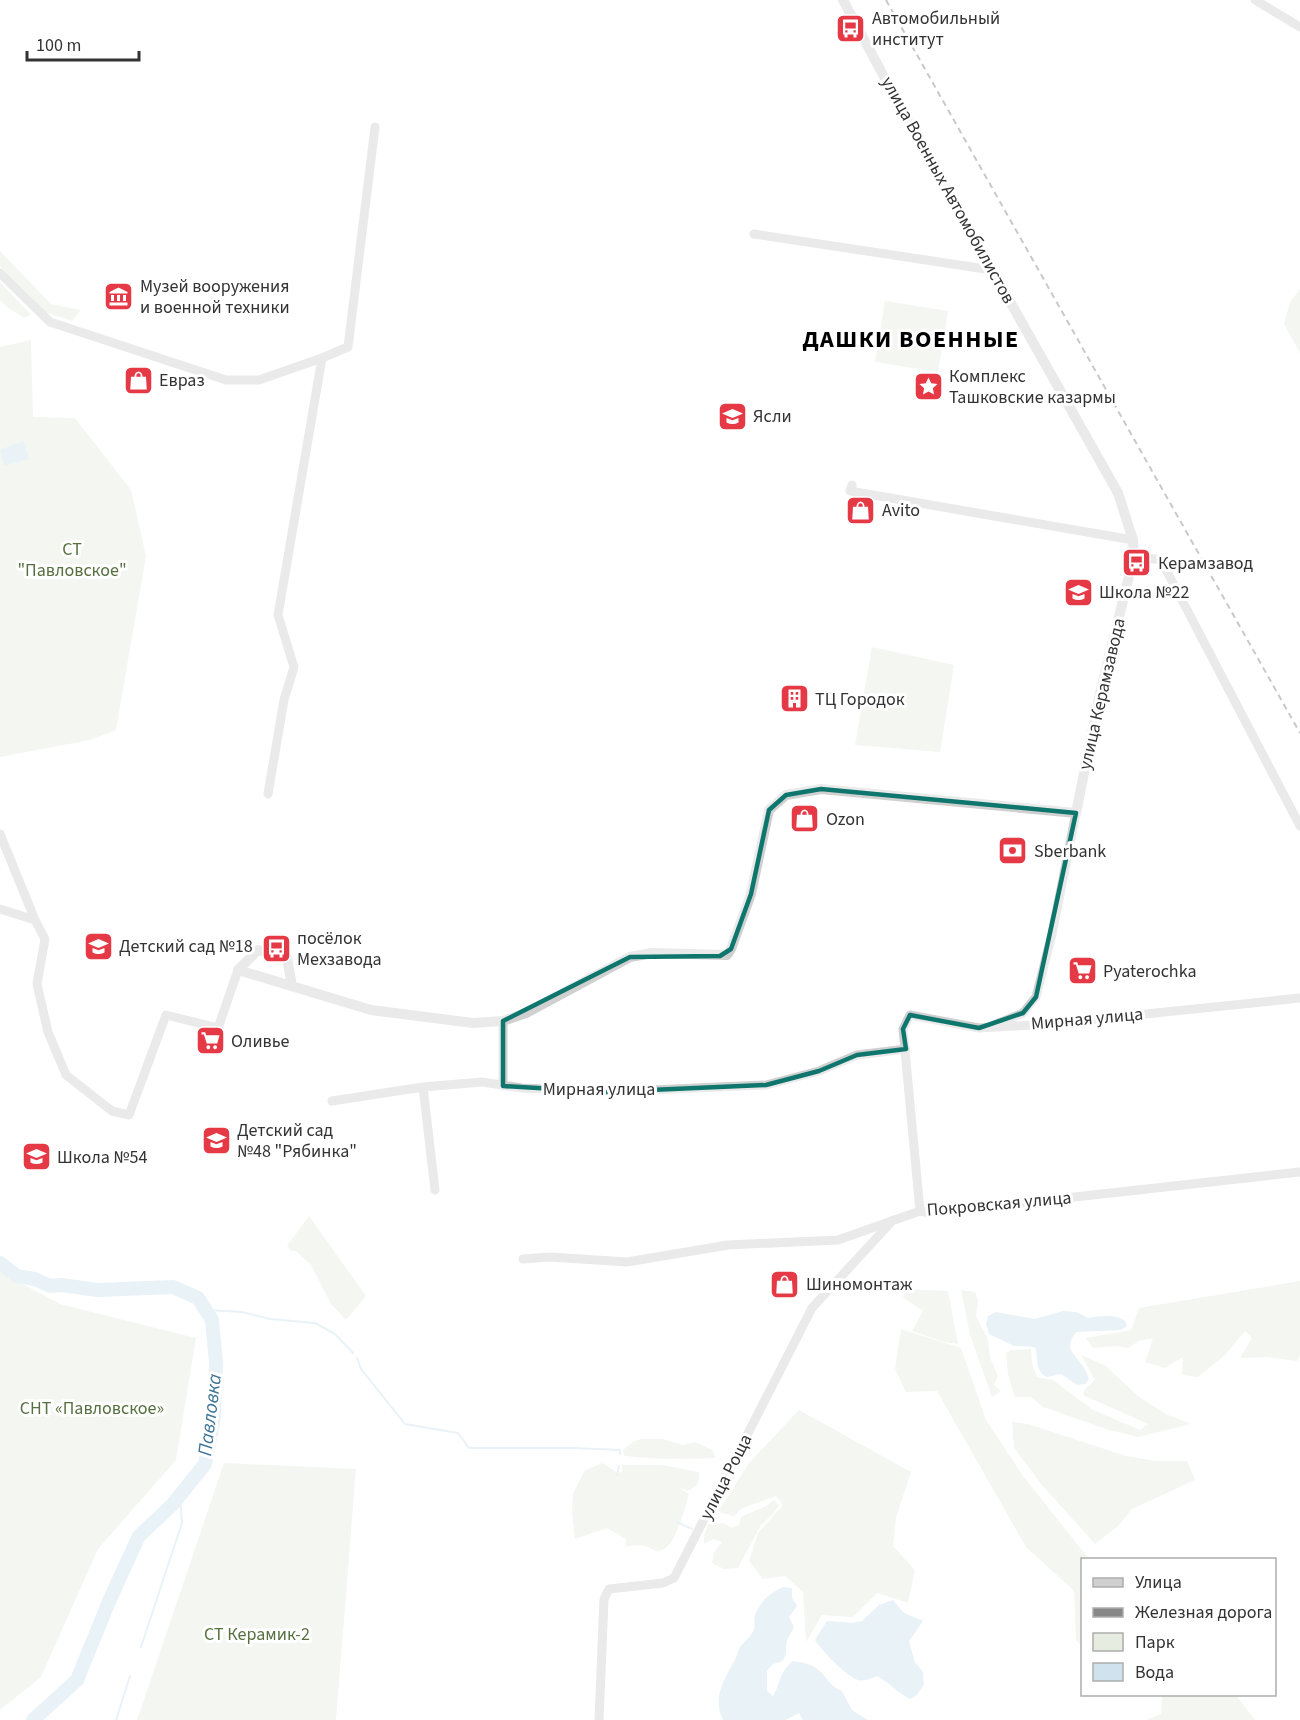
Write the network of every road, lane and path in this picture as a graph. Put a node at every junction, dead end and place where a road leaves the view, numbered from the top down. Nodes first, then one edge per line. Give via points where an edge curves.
1 (843, 0) edge
2 (1255, 0) edge
3 (1300, 27) edge
4 (375, 127) dead end
5 (754, 234) dead end
6 (992, 270) junction
7 (0, 273) edge
8 (322, 358) junction
9 (852, 485) dead end
10 (1133, 540) junction
11 (1134, 556) junction
12 (268, 794) dead end
13 (1076, 813) junction
14 (1300, 826) edge
15 (0, 834) edge
16 (0, 909) edge
17 (35, 920) junction
18 (238, 970) junction
19 (292, 986) junction
20 (1300, 998) edge
21 (503, 1021) junction
22 (985, 1028) junction
23 (906, 1049) junction
24 (503, 1086) junction
25 (423, 1087) junction
26 (332, 1101) dead end
27 (1300, 1172) edge
28 (435, 1190) dead end
29 (920, 1210) junction
30 (895, 1218) junction
31 (523, 1259) dead end
32 (600, 1720) edge

1 - 6 street, улица Военных Автомобилистов
2 - 3 street
4 - 8 street via 348,346
5 - 6 street
6 - 10 street, улица Военных Автомобилистов via 1118,493
7 - 8 street via 50,322 226,380 259,380
8 - 12 street via 278,615 294,667 284,700
9 - 10 street via 850,491
10 - 11 street, улица Керамзавода
11 - 13 street, улица Керамзавода via 1100,693
11 - 14 street via 1161,560
13 - 21 street via 821,789 786,795 769,810 751,894 727,955 630,957 526,1013
13 - 22 street, улица Керамзавода via 1036,997 1023,1013
15 - 17 street
16 - 17 street
17 - 18 street via 45,939 37,984 48,1032 66,1075 112,1111 129,1115 166,1015 218,1028
18 - 19 street
18 - 19 street via 258,950 286,958
19 - 21 street via 371,1010 473,1023
20 - 22 street, Мирная улица
21 - 24 street
22 - 23 street, Мирная улица via 910,1015 903,1029
23 - 24 street, Мирная улица via 857,1054 819,1071 766,1085 605,1092
23 - 29 street, Мирная улица
24 - 25 street, Мирная улица via 482,1082
25 - 26 street, Мирная улица
25 - 28 street
27 - 29 street, Покровская улица via 930,1213
29 - 30 street, Покровская улица
30 - 31 street, Покровская улица via 838,1240 728,1245 627,1262
30 - 32 street, улица Роща via 812,1308 674,1578 663,1583 609,1589 604,1599

